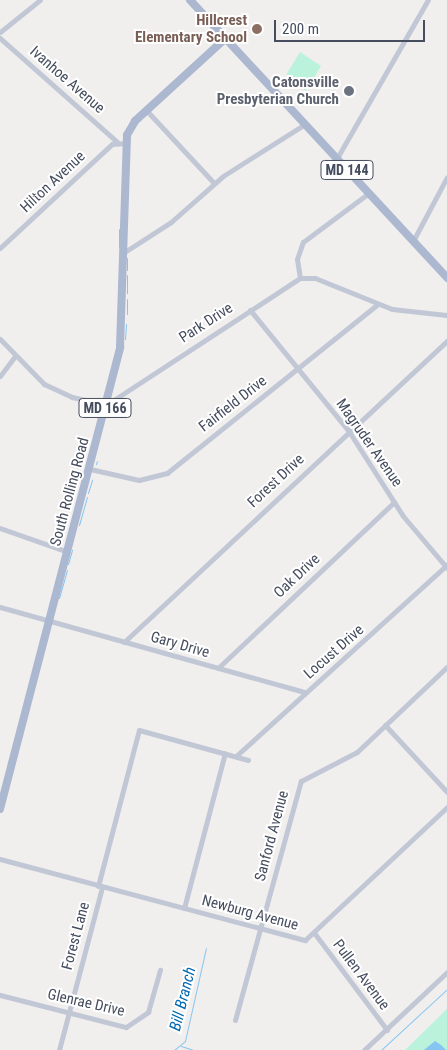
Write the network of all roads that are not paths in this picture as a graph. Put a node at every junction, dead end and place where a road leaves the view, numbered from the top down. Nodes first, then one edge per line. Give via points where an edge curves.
1 (40, 0) edge
2 (190, 0) edge
3 (428, 0) edge
4 (0, 32) edge
5 (0, 38) edge
6 (226, 38) junction
7 (147, 111) junction
8 (305, 124) junction
9 (117, 142) junction
10 (126, 143) junction
11 (337, 158) junction
12 (447, 176) edge
13 (214, 183) junction
14 (369, 193) junction
15 (413, 241) junction
16 (0, 248) edge
17 (123, 253) junction
18 (300, 278) junction
19 (447, 278) edge
20 (376, 305) junction
21 (250, 310) junction
22 (447, 315) edge
23 (0, 339) edge
24 (447, 341) edge
25 (15, 356) junction
26 (298, 369) junction
27 (0, 376) edge
28 (106, 405) junction
29 (348, 430) junction
30 (90, 469) junction
31 (394, 502) junction
32 (0, 528) edge
33 (68, 552) junction
34 (446, 566) edge
35 (0, 607) edge
36 (49, 621) junction
37 (124, 642) junction
38 (447, 666) edge
39 (218, 668) junction
40 (304, 692) junction
41 (385, 726) junction
42 (226, 753) junction
43 (236, 756) junction
44 (248, 760) dead end
45 (447, 792) edge
46 (447, 807) edge
47 (0, 809) edge
48 (0, 859) edge
49 (100, 886) junction
50 (184, 908) junction
51 (260, 929) junction
52 (315, 934) junction
53 (160, 970) dead end
54 (447, 972) edge
55 (0, 995) edge
56 (68, 1013) junction
57 (235, 1020) dead end
58 (387, 1030) junction
59 (59, 1050) edge
60 (364, 1050) edge

1 - 4 street
2 - 6 main road, MD 144
3 - 11 street
5 - 9 street, Ivanhoe Avenue
6 - 7 main road, South Rolling Road / MD 166
6 - 8 main road, MD 144
7 - 10 main road, South Rolling Road / MD 166 via 130,128
7 - 13 street
8 - 11 main road, MD 144
8 - 13 street
9 - 10 street
9 - 16 street, Hilton Avenue
10 - 17 main road, South Rolling Road / MD 166
11 - 14 main road, MD 144
12 - 15 street
13 - 17 street via 171,222
14 - 15 main road, MD 144
14 - 18 street via 303,242 297,259
15 - 19 main road, MD 144
17 - 28 main road, South Rolling Road / MD 166 via 121,337
18 - 20 street via 323,281
18 - 21 street, Park Drive
20 - 22 street
20 - 26 street, Fairfield Drive
21 - 26 street, Magruder Avenue
21 - 28 street, Park Drive
23 - 25 street
24 - 29 street, Forest Drive
25 - 27 street
25 - 28 street via 44,384 72,398
26 - 29 street, Magruder Avenue
26 - 30 street, Fairfield Drive via 158,476 129,479
28 - 30 main road, South Rolling Road / MD 166
29 - 31 street, Magruder Avenue
29 - 37 street, Forest Drive
30 - 33 main road, South Rolling Road / MD 166
31 - 34 street, Magruder Avenue
31 - 39 street, Oak Drive
32 - 33 street
33 - 36 main road, South Rolling Road / MD 166
34 - 40 street, Locust Drive via 321,684
35 - 36 street, Gary Drive
36 - 37 street, Gary Drive
36 - 47 main road, South Rolling Road / MD 166
37 - 39 street, Gary Drive
38 - 41 street, Sanford Avenue
39 - 40 street, Gary Drive
40 - 43 street, Locust Drive
41 - 45 street
41 - 51 street, Sanford Avenue via 357,752 300,781
42 - 43 street
42 - 49 street, Forest Lane via 138,730
42 - 50 street
43 - 44 street
46 - 52 street, Newburg Avenue
48 - 49 street, Newburg Avenue
49 - 50 street, Newburg Avenue
49 - 56 street, Forest Lane
50 - 51 street, Newburg Avenue
51 - 52 street, Newburg Avenue via 299,940
51 - 57 street, Sanford Avenue
52 - 58 street, Pullen Avenue
53 - 56 street, Glenrae Drive via 148,1012 132,1025 118,1027
54 - 58 street
55 - 56 street, Glenrae Drive
56 - 59 street, Forest Lane
58 - 60 street

